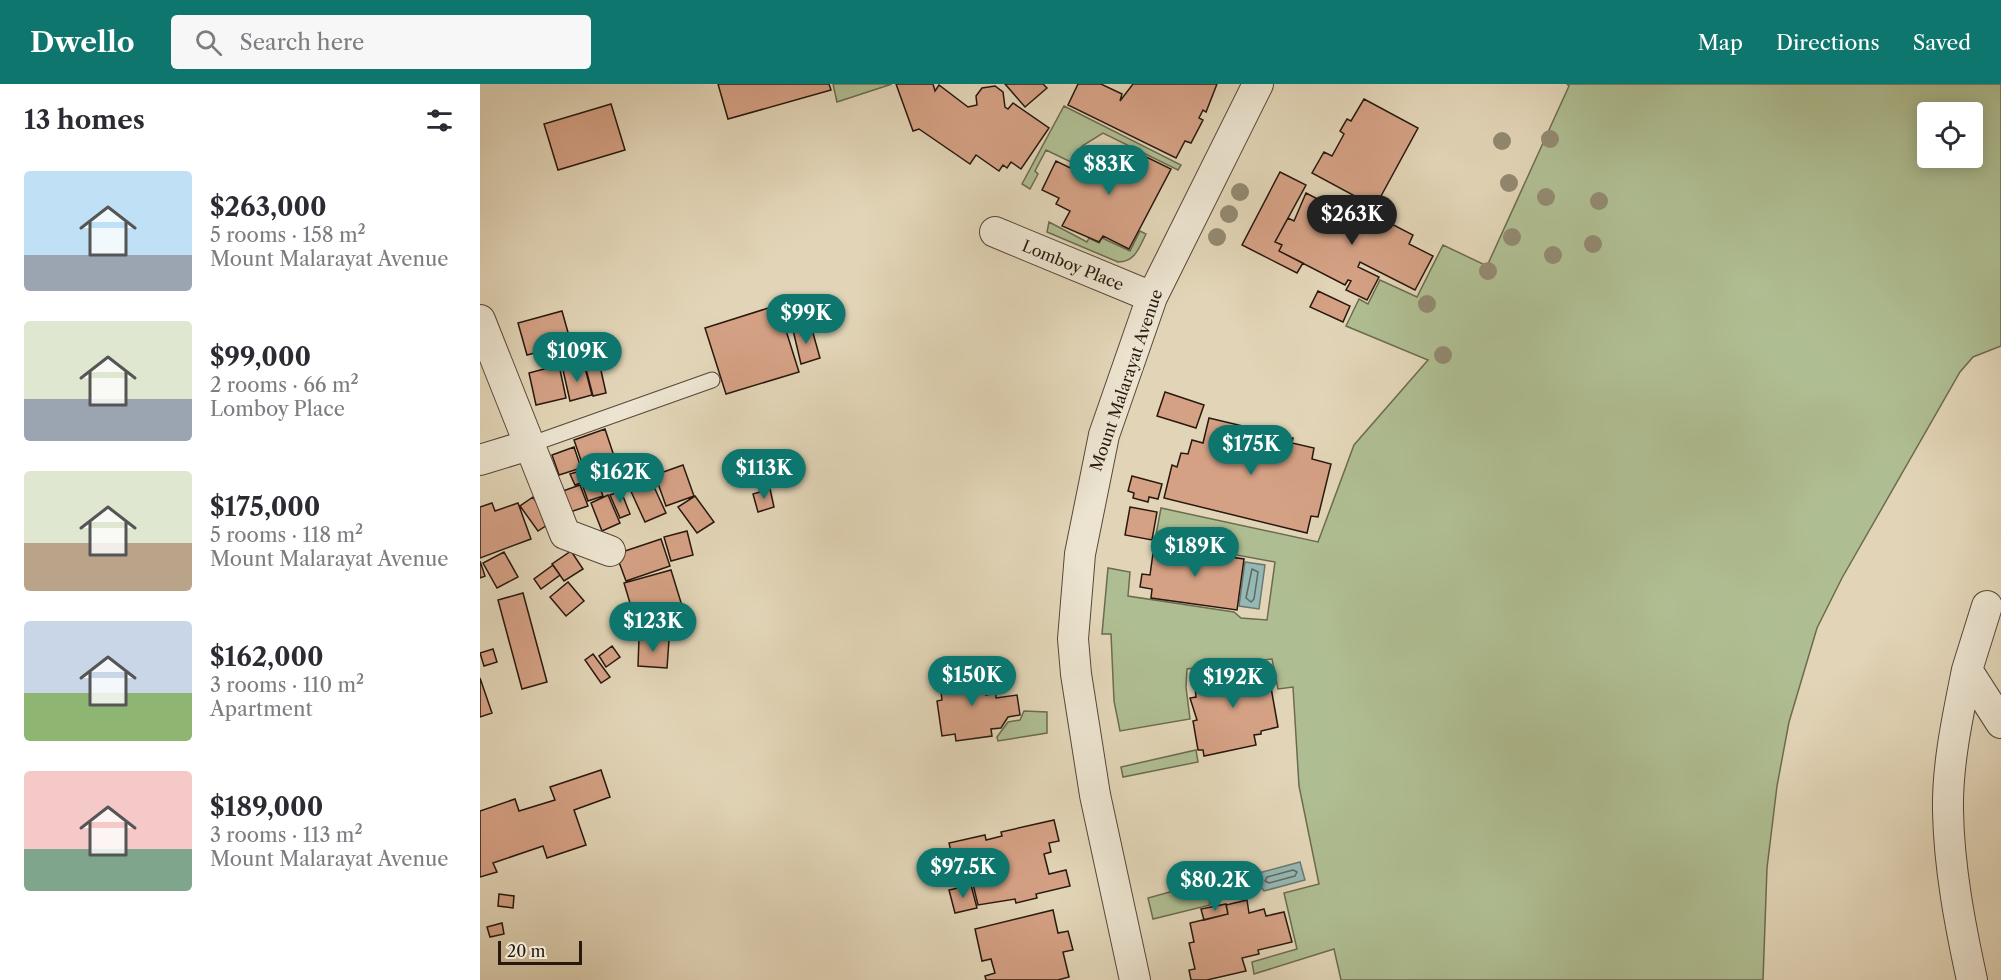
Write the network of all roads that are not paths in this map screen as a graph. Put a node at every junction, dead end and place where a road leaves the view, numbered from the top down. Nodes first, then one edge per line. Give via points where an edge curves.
1 (1258, 84) edge
2 (995, 232) dead end
3 (1152, 297) junction
4 (480, 320) edge
5 (712, 380) dead end
6 (529, 445) junction
7 (480, 460) edge
8 (610, 551) dead end
9 (1987, 606) dead end
10 (1967, 670) junction
11 (2001, 723) edge
12 (1134, 980) edge
13 (1971, 980) edge

1 - 3 street, Mount Malarayat Avenue
2 - 3 street, Lomboy Place
3 - 12 street, Mount Malarayat Avenue via 1104,435 1093,480 1080,554 1073,639 1088,758
4 - 6 street
5 - 6 lane
6 - 7 street
6 - 8 street via 566,534
9 - 10 street
10 - 11 street
10 - 13 street via 1948,811 1956,895

